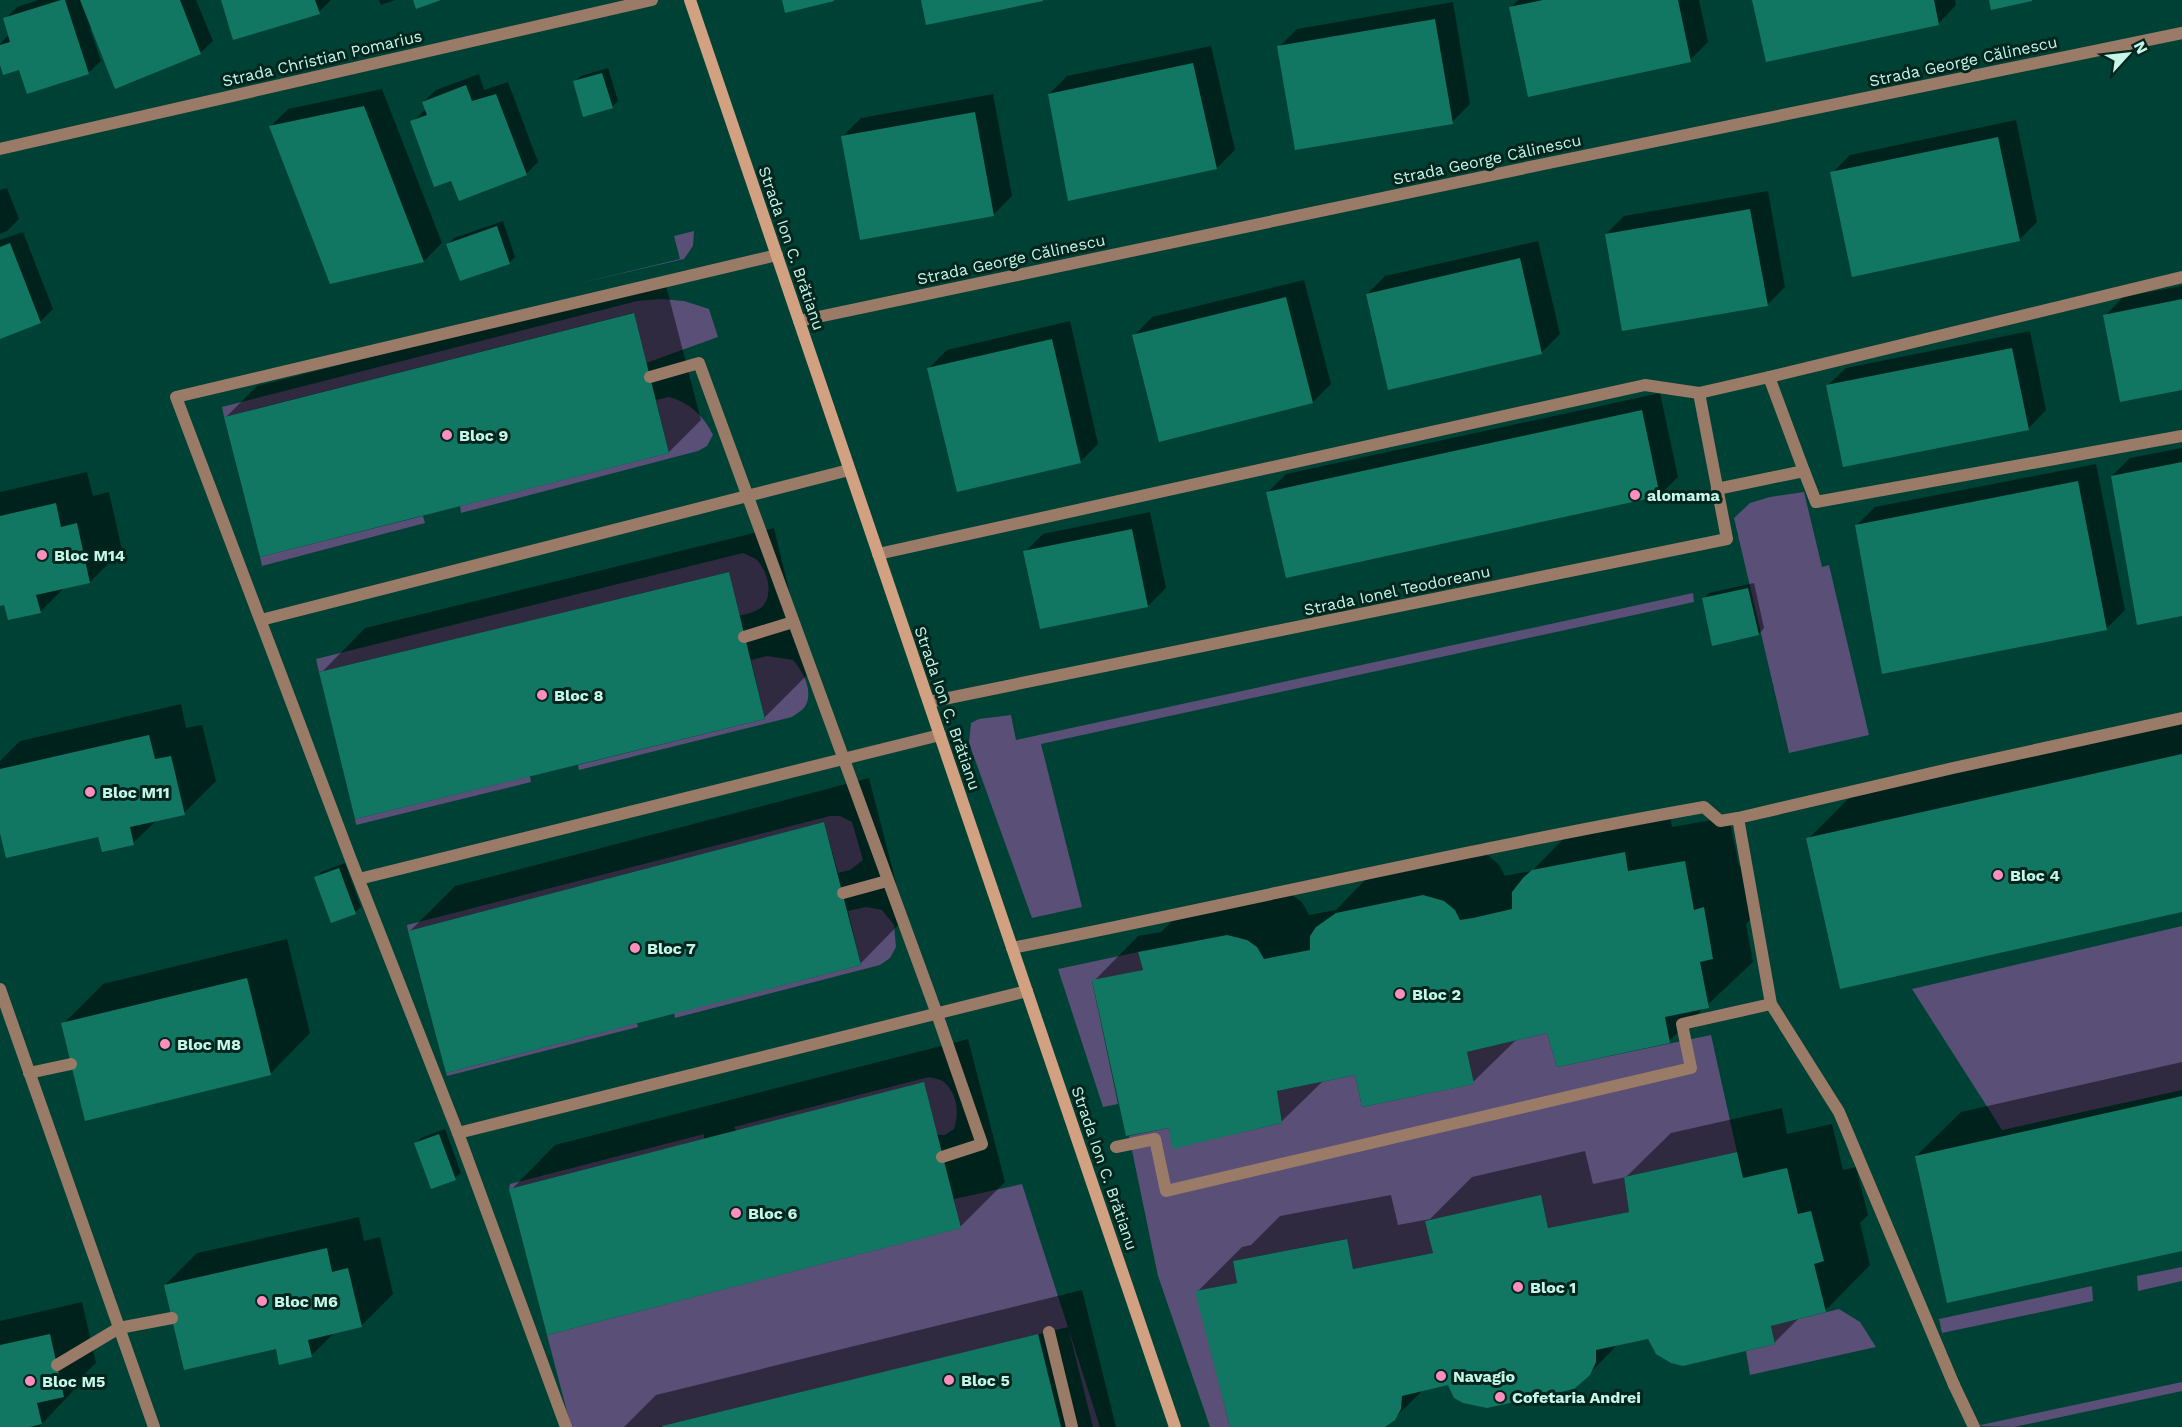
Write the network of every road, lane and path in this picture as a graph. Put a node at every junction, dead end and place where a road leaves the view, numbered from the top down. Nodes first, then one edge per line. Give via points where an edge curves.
1 (652, 0) edge
2 (690, 0) edge
3 (2182, 33) edge
4 (0, 148) edge
5 (777, 255) junction
6 (2182, 277) edge
7 (799, 321) junction
8 (650, 377) dead end
9 (1769, 377) junction
10 (1699, 393) junction
11 (2182, 436) edge
12 (849, 470) junction
13 (1804, 471) junction
14 (1717, 489) junction
15 (747, 497) junction
16 (878, 554) junction
17 (261, 620) junction
18 (793, 622) junction
19 (744, 637) dead end
20 (928, 702) junction
21 (2182, 718) edge
22 (940, 735) junction
23 (843, 759) junction
24 (1738, 819) junction
25 (359, 879) junction
26 (887, 881) junction
27 (843, 893) dead end
28 (1012, 948) junction
29 (0, 989) edge
30 (1027, 991) junction
31 (1771, 1004) junction
32 (937, 1014) junction
33 (71, 1064) dead end
34 (29, 1073) junction
35 (458, 1133) junction
36 (1116, 1148) dead end
37 (942, 1157) dead end
38 (172, 1318) dead end
39 (119, 1328) junction
40 (1049, 1332) dead end
41 (57, 1365) dead end
42 (154, 1427) edge
43 (566, 1427) edge
44 (1072, 1427) edge
45 (1175, 1427) edge
46 (1974, 1427) edge

1 - 4 street, Strada Christian Pomarius
2 - 5 street, Strada Ion C. Brătianu
3 - 7 street, Strada George Călinescu
5 - 7 street, Strada Ion C. Brătianu
5 - 17 street via 176,397
6 - 9 street
7 - 12 street, Strada Ion C. Brătianu
8 - 15 street via 699,363
9 - 10 street
9 - 13 street
10 - 14 street, Strada Ionel Teodoreanu
10 - 16 street via 1645,385
11 - 13 street via 1816,502
12 - 15 street
12 - 16 street, Strada Ion C. Brătianu
13 - 14 street
14 - 20 street, Strada Ionel Teodoreanu via 1726,539
15 - 17 street
15 - 18 street
16 - 20 street, Strada Ion C. Brătianu
17 - 25 street
18 - 19 street
18 - 23 street
20 - 22 street, Strada Ion C. Brătianu
21 - 24 street
22 - 23 street
22 - 28 street, Strada Ion C. Brătianu
23 - 25 street
23 - 26 street
24 - 28 street via 1720,821 1704,807 1626,820
24 - 31 street
25 - 35 street
26 - 27 street
26 - 32 street
28 - 30 street, Strada Ion C. Brătianu
29 - 34 street
30 - 32 street
30 - 45 street, Strada Ion C. Brătianu
31 - 36 street via 1682,1024 1691,1068 1166,1191 1155,1139
31 - 46 street via 1839,1112
32 - 35 street
32 - 37 street via 982,1144
33 - 34 street
34 - 39 street
35 - 43 street
38 - 39 street
39 - 41 street
39 - 42 street
40 - 44 street

